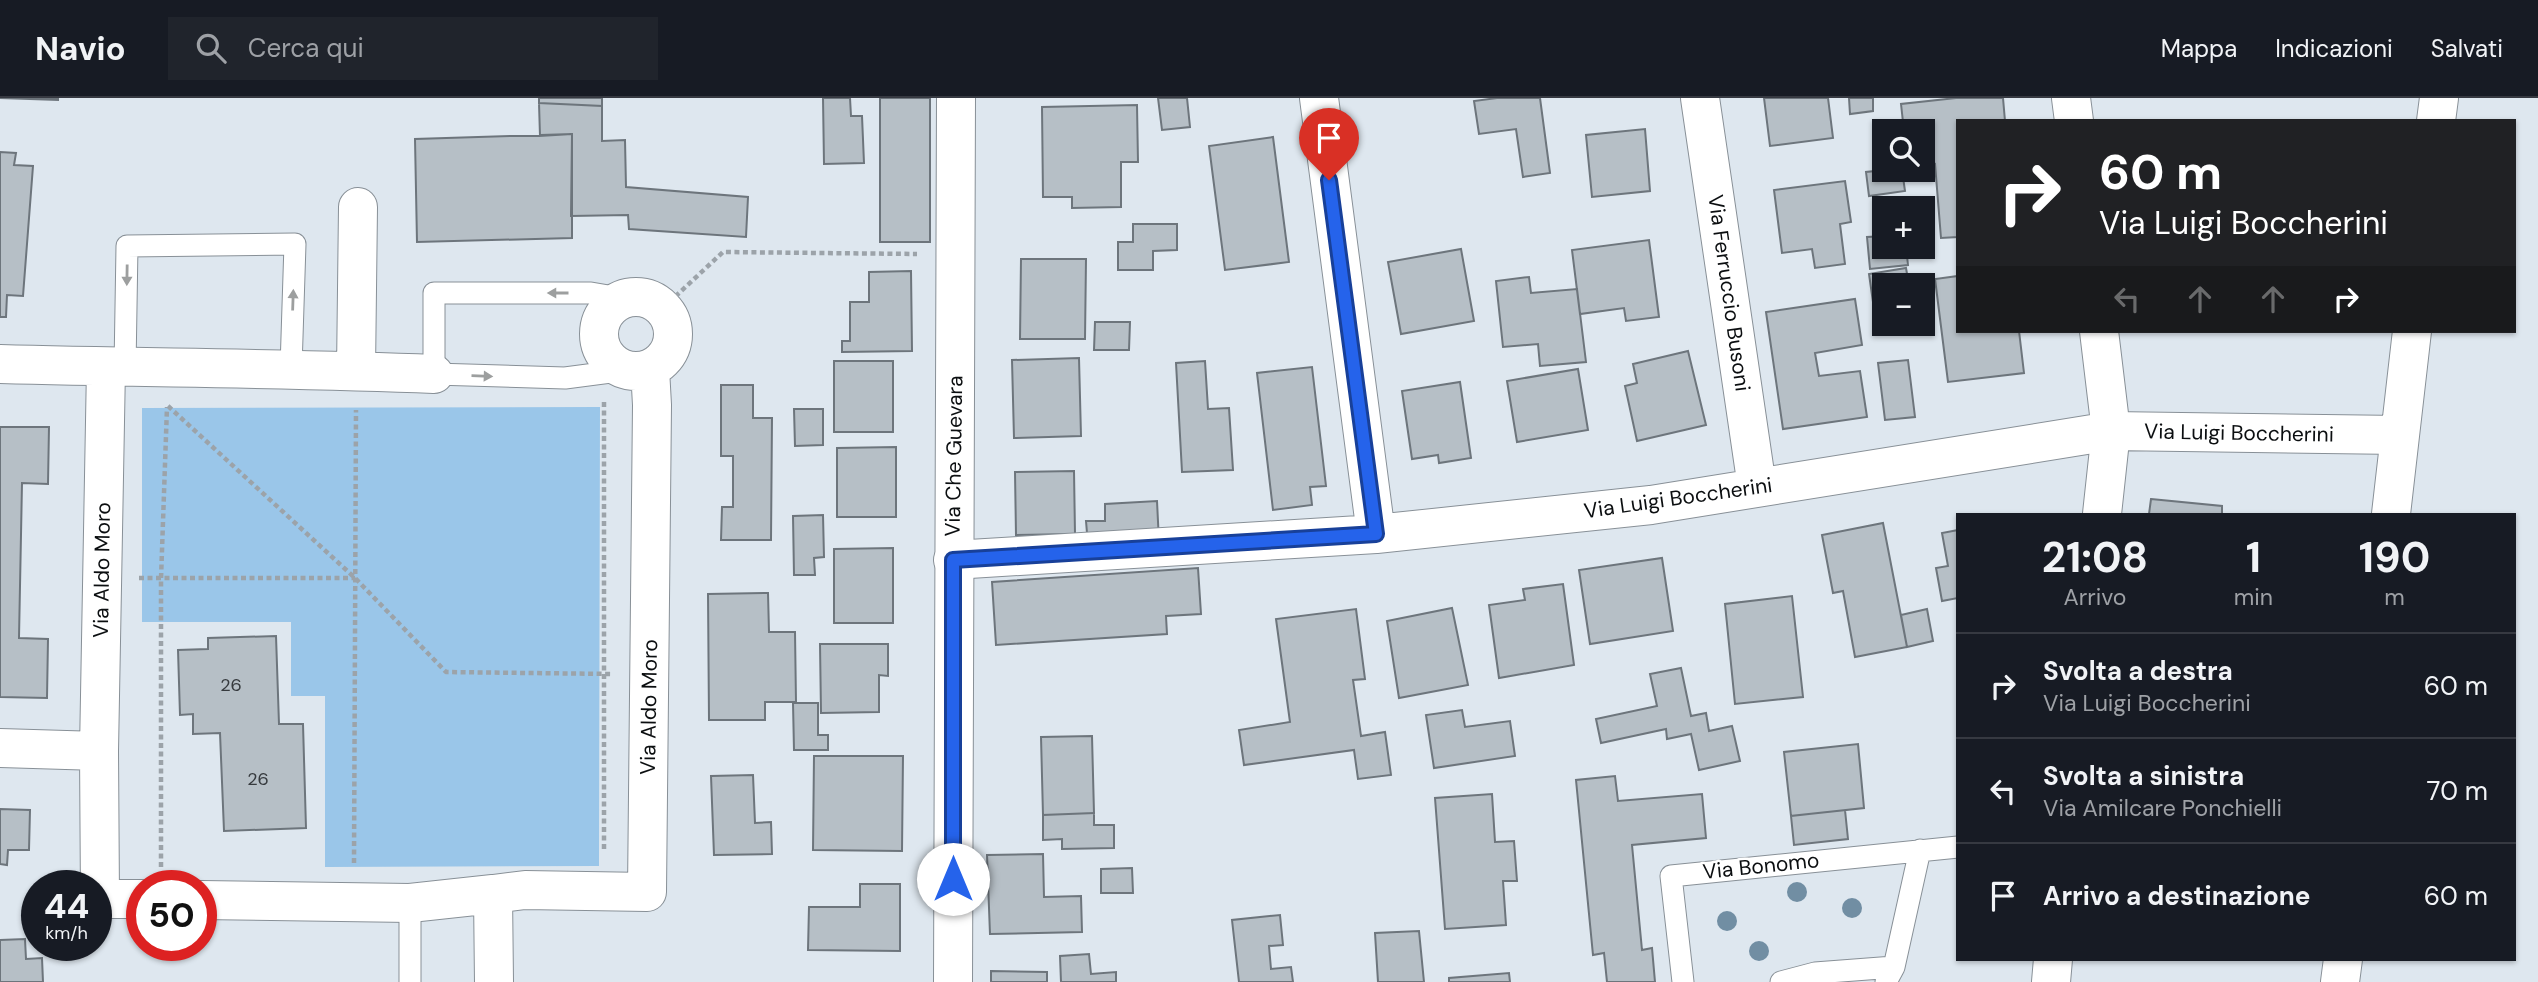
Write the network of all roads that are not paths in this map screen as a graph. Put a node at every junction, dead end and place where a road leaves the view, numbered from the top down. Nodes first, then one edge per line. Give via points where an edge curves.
1 (956, 98) edge
2 (1319, 98) edge
3 (1700, 98) edge
4 (2071, 98) edge
5 (2439, 98) edge
6 (2074, 119) edge
7 (2436, 119) edge
8 (358, 207) dead end
9 (626, 299) junction
10 (2099, 333) edge
11 (2412, 333) edge
12 (0, 364) edge
13 (116, 368) junction
14 (291, 368) junction
15 (356, 371) junction
16 (627, 371) junction
17 (435, 374) junction
18 (2111, 431) junction
19 (2400, 435) junction
20 (1758, 487) junction
21 (2102, 513) edge
22 (2391, 513) edge
23 (1376, 534) junction
24 (953, 560) junction
25 (0, 748) edge
26 (99, 751) junction
27 (1956, 847) edge
28 (1920, 850) junction
29 (126, 892) edge
30 (493, 894) junction
31 (217, 900) edge
32 (410, 903) junction
33 (2053, 961) edge
34 (2343, 961) edge
35 (1890, 975) edge
36 (410, 982) edge
37 (494, 982) edge
38 (953, 982) edge
39 (1683, 982) edge
40 (1781, 982) edge
41 (2051, 982) edge
42 (2340, 982) edge

1 - 24 street, Via Che Guevara
2 - 23 street
3 - 20 street, Via Ferruccio Busoni
4 - 6 street
5 - 7 street
8 - 15 street
9 - 16 street via 606,312 599,335 606,357
9 - 16 street via 646,298 663,308 673,330 673,342 661,363
9 -> 17 lane via 591,293 434,293
10 - 18 street
11 - 19 street
12 - 13 street
13 - 14 street
14 -> 13 lane via 295,244 127,246
13 - 26 street, Via Aldo Moro via 102,578
14 - 15 street
15 - 17 street
17 -> 16 lane via 565,378
16 - 30 street, Via Aldo Moro via 649,675 647,892 525,890
18 - 19 street, Via Luigi Boccherini
18 - 20 street, Via Luigi Boccherini
18 - 21 street
19 - 22 street
20 - 23 street, Via Luigi Boccherini via 1651,505
23 - 24 street, Via Luigi Boccherini
24 - 38 street, Via Che Guevara
25 - 26 street
26 - 29 street, Via Aldo Moro via 100,899
27 - 28 lane, Via Bonomo
28 - 35 lane
28 - 39 lane, Via Bonomo via 1671,876
30 - 32 street, Via Aldo Moro
30 - 37 street
31 - 32 street, Via Aldo Moro
32 - 36 lane
33 - 41 street
34 - 42 street
35 - 40 lane via 1815,973

